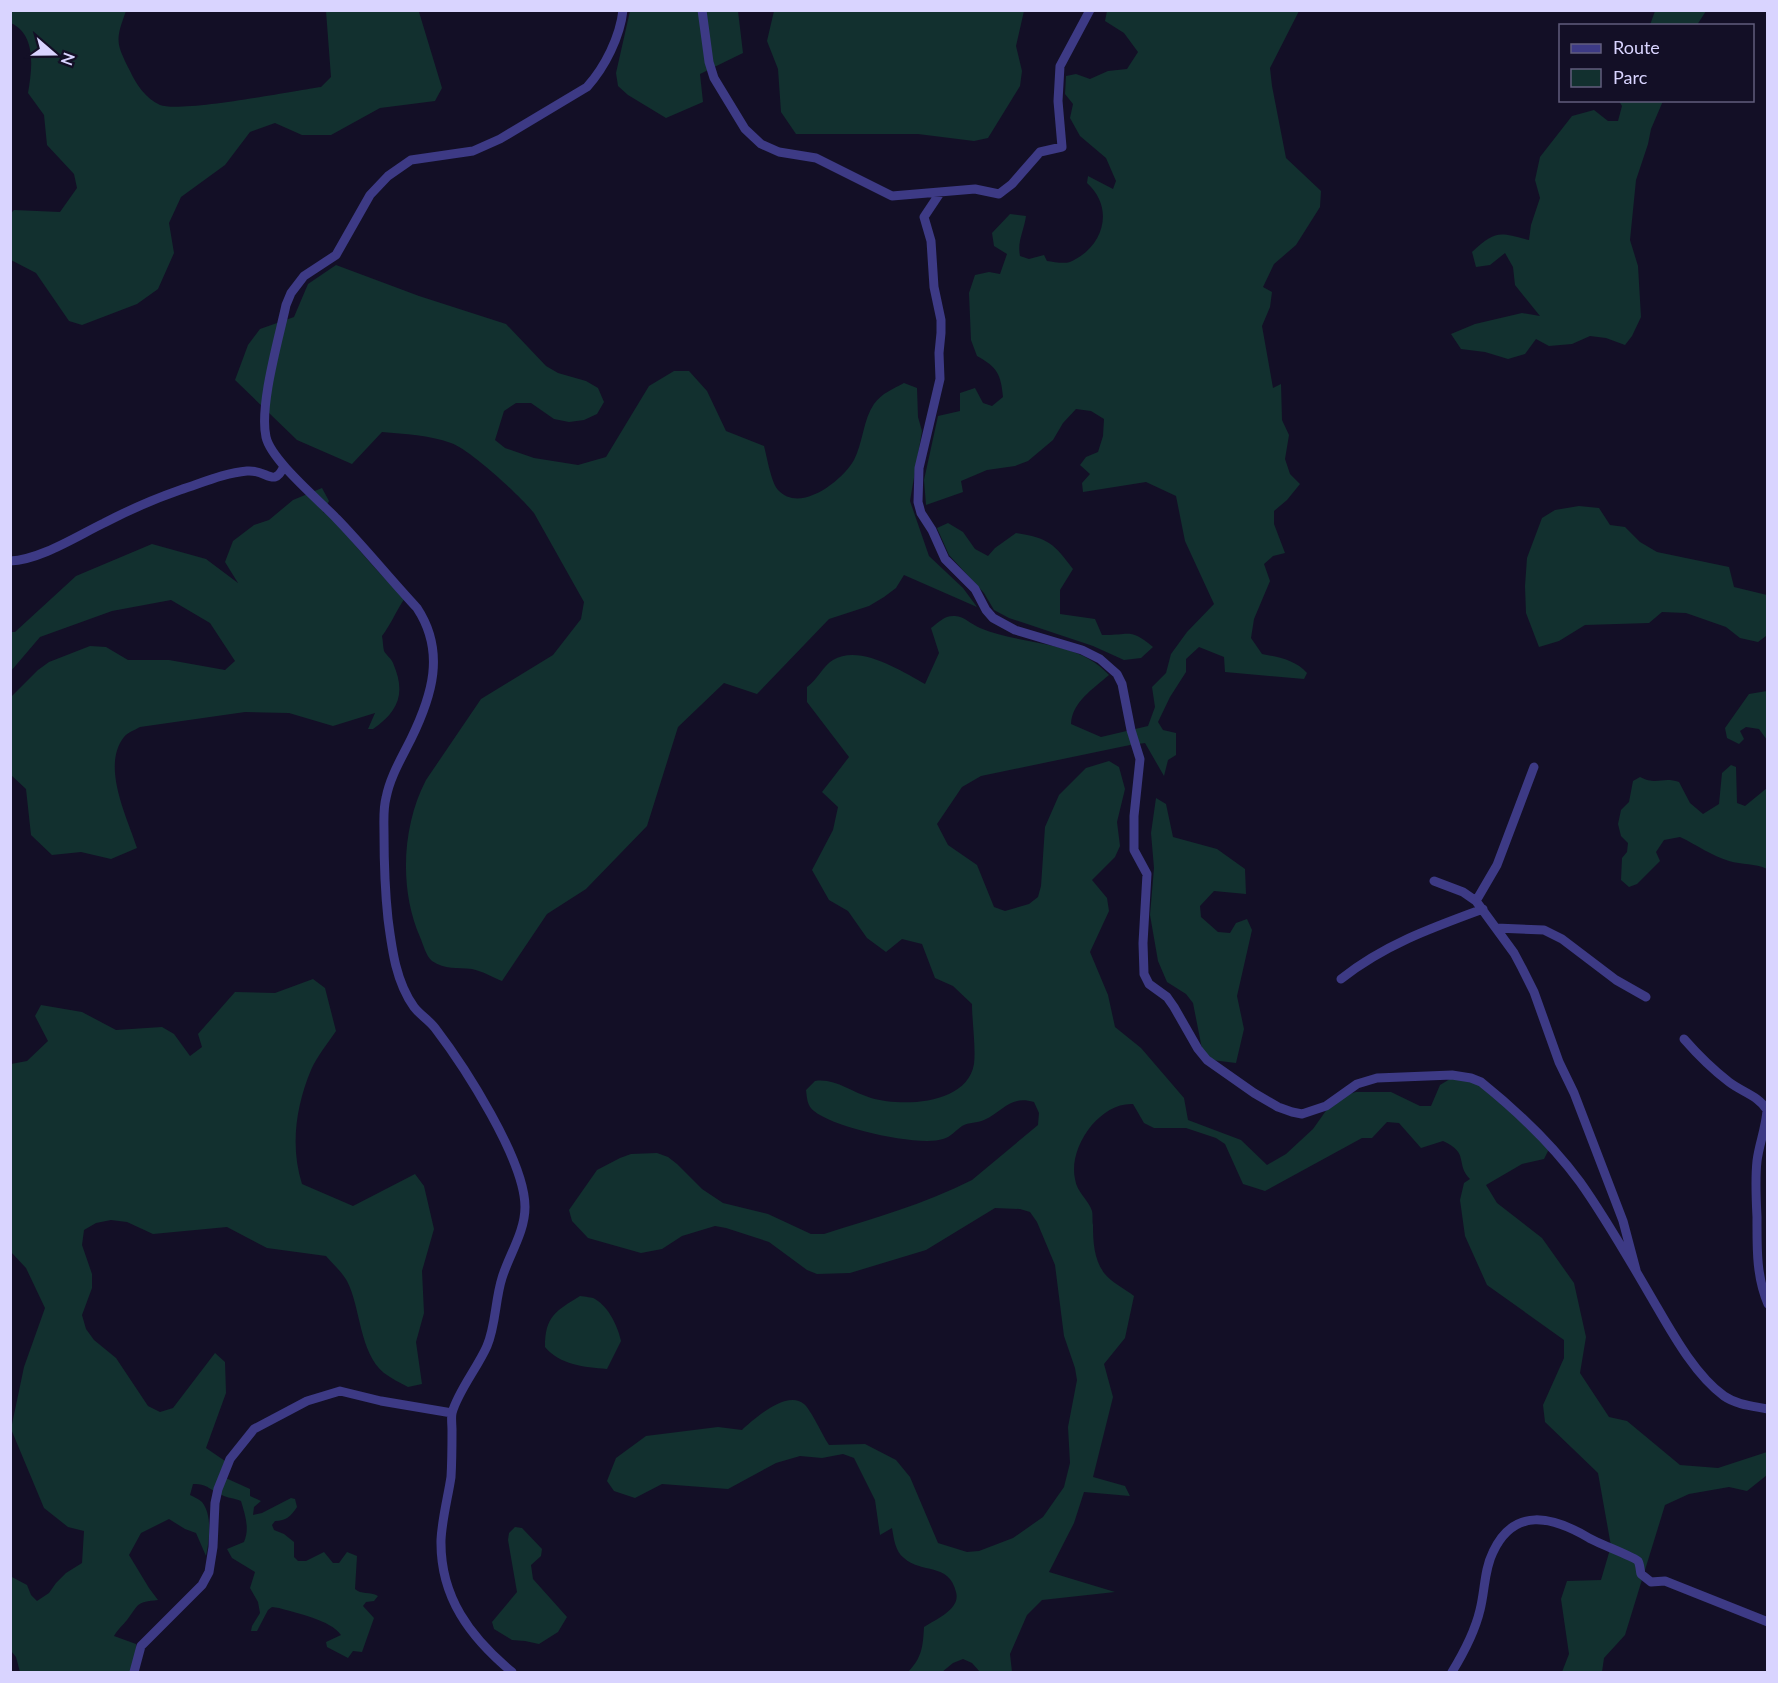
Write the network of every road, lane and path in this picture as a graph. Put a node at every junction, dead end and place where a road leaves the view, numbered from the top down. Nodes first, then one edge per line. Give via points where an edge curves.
1 (623, 10) edge
2 (702, 10) edge
3 (1090, 10) edge
4 (940, 193) junction
5 (284, 466) junction
6 (10, 561) edge
7 (1534, 767) dead end
8 (1434, 881) dead end
9 (1476, 901) junction
10 (1482, 909) junction
11 (1496, 928) junction
12 (1341, 979) dead end
13 (1646, 997) dead end
14 (1684, 1039) dead end
15 (1767, 1124) edge
16 (1636, 1272) junction
17 (1767, 1304) edge
18 (1767, 1409) edge
19 (452, 1413) junction
20 (1767, 1622) edge
21 (134, 1672) edge
22 (512, 1672) edge
23 (1452, 1672) edge

1 - 5 street via 614,43 587,87 500,140 473,152 411,160 388,176 370,195 336,255 304,276 291,293 276,351 265,420 268,446
2 - 4 street via 714,78 745,129 761,144 779,152 816,158 892,196
3 - 4 street via 1060,66 1062,147 1040,152 999,194 975,189
4 - 16 street via 924,217 941,333 940,379 919,468 918,502 945,559 975,589 993,618 1015,630 1100,659 1122,684 1140,759 1134,850 1147,874 1143,953 1144,974 1149,984 1174,1006 1207,1060 1254,1093 1292,1112 1326,1106 1357,1084 1377,1078 1452,1075 1481,1082 1562,1159
5 - 6 street via 276,478 257,471 231,473 150,501 54,548
5 - 19 street via 417,608 433,642 434,665 425,704 386,798 384,865 393,959 415,1009 432,1024 453,1053 489,1112 514,1160 525,1206 524,1220 501,1279 488,1344
7 - 9 street via 1497,865
8 - 9 street
9 - 10 street
10 - 11 street
10 - 12 street via 1417,934 1377,954
11 - 13 street via 1544,930
11 - 16 street via 1534,992 1623,1221
14 - 15 street via 1706,1064 1763,1105
15 - 17 street via 1758,1152 1756,1176 1757,1258
16 - 18 street via 1675,1338 1708,1382 1735,1402
19 - 21 street via 340,1391 307,1401 254,1429 230,1459 218,1489 209,1572 202,1585 141,1646
19 - 22 street via 451,1469 441,1536 444,1571 452,1597 477,1641
20 - 23 street via 1665,1581 1651,1582 1641,1574 1633,1557 1562,1524 1519,1522 1508,1529 1492,1552 1480,1612

